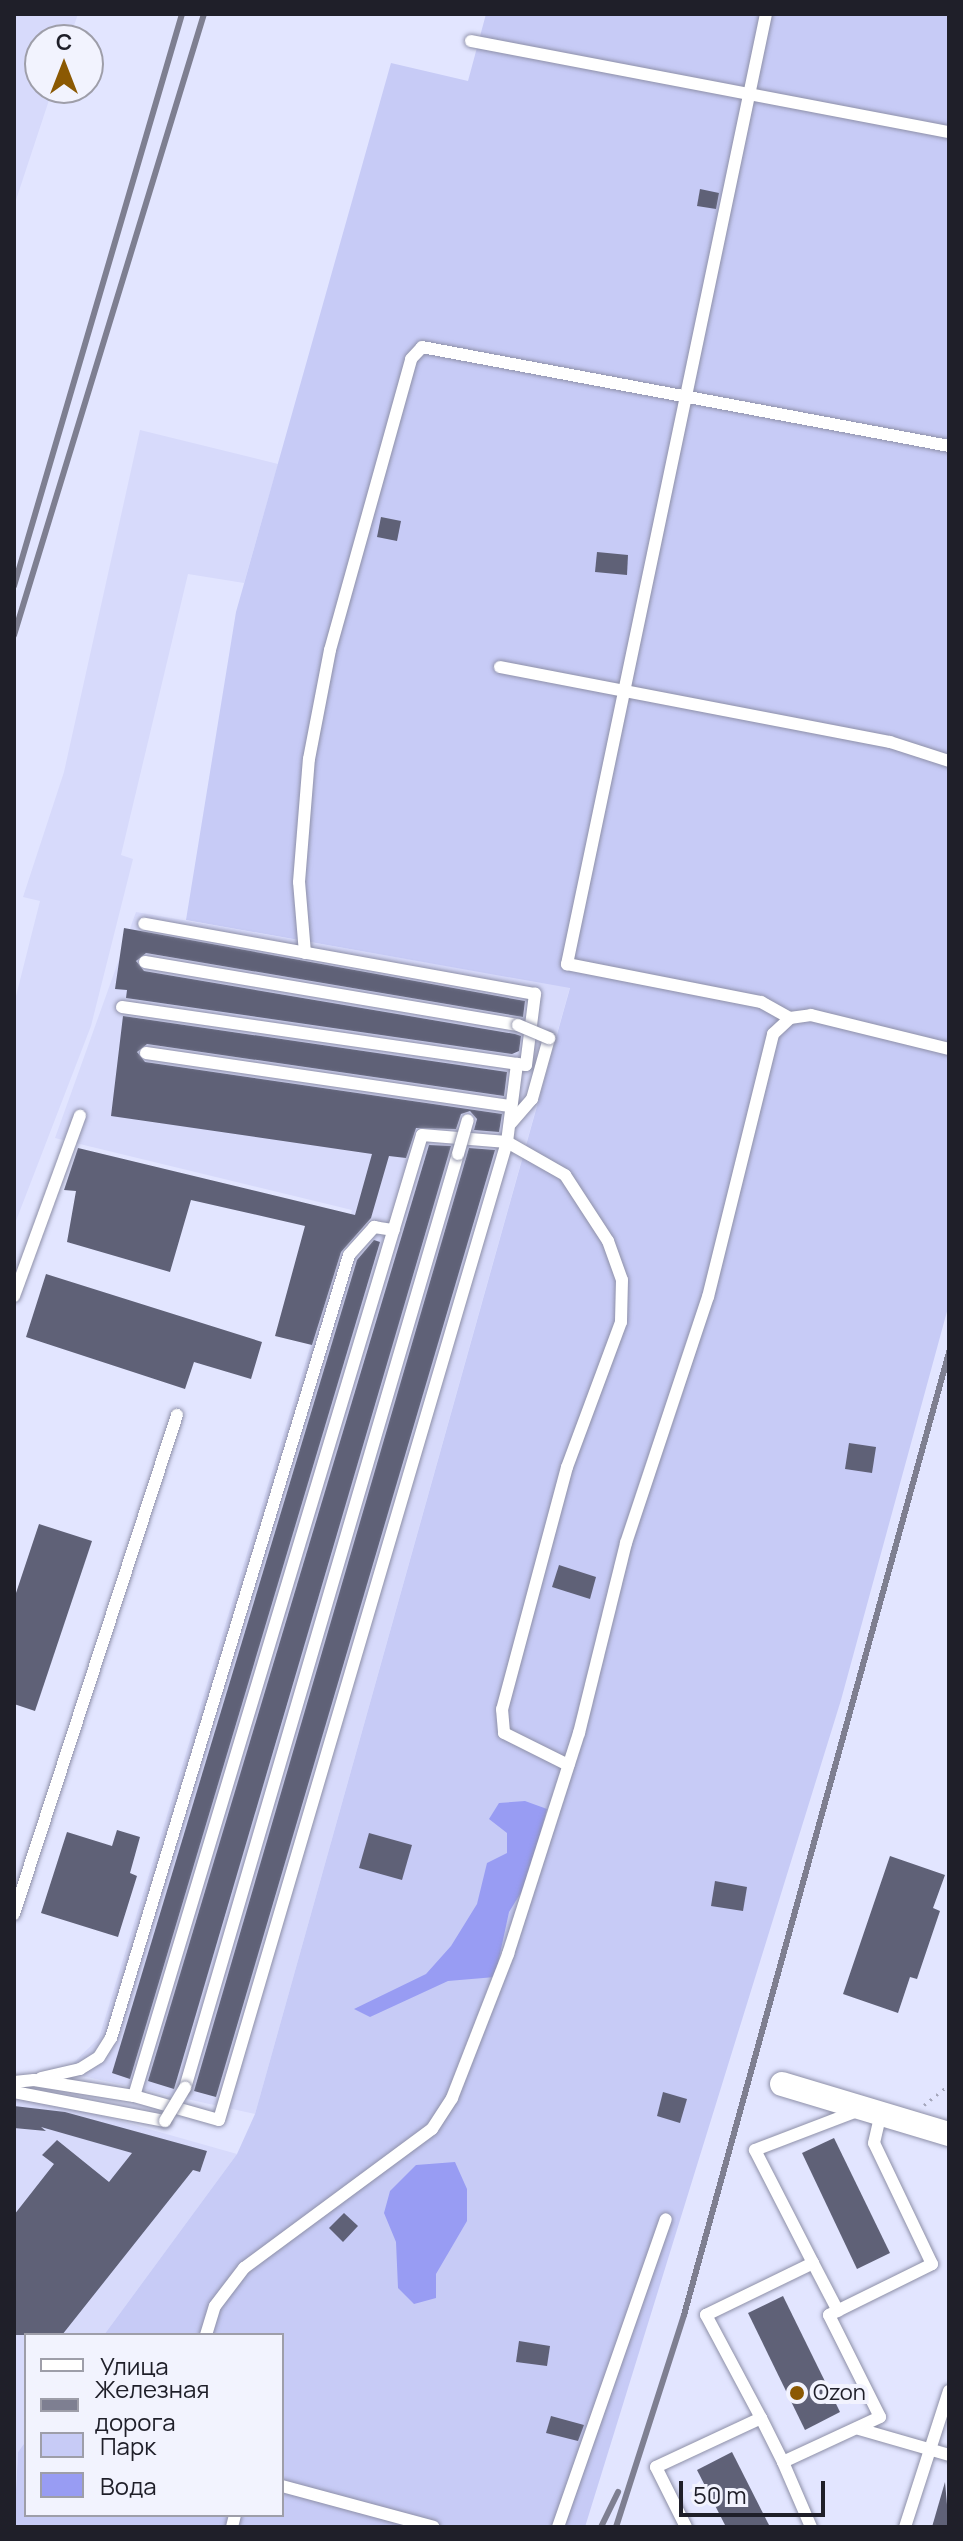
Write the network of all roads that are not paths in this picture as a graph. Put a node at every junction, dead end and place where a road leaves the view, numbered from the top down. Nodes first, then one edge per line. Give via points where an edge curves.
1 (766, 14) edge
2 (471, 41) dead end
3 (748, 97) junction
4 (949, 132) edge
5 (688, 393) junction
6 (949, 446) edge
7 (500, 667) dead end
8 (625, 688) junction
9 (949, 761) edge
10 (144, 924) dead end
11 (305, 953) junction
12 (145, 962) dead end
13 (122, 1007) dead end
14 (790, 1018) junction
15 (949, 1049) edge
16 (146, 1053) dead end
17 (517, 1064) junction
18 (471, 1103) junction
19 (511, 1106) junction
20 (80, 1116) dead end
21 (511, 1123) junction
22 (507, 1142) junction
23 (394, 1230) junction
24 (14, 1296) edge
25 (177, 1415) dead end
26 (568, 1765) junction
27 (14, 1914) edge
28 (34, 2080) junction
29 (14, 2082) edge
30 (782, 2084) dead end
31 (14, 2092) edge
32 (134, 2096) junction
33 (873, 2111) junction
34 (949, 2134) edge
35 (666, 2219) dead end
36 (813, 2263) junction
37 (838, 2311) junction
38 (207, 2333) edge
39 (949, 2391) edge
40 (761, 2418) junction
41 (859, 2429) junction
42 (931, 2450) junction
43 (949, 2455) edge
44 (783, 2462) junction
45 (284, 2487) edge
46 (434, 2527) edge
47 (558, 2527) edge
48 (686, 2527) edge
49 (811, 2527) edge
50 (905, 2527) edge

1 - 3 lane
2 - 3 lane
3 - 4 lane
3 - 5 lane
5 - 6 lane
5 - 8 lane
5 - 11 lane via 422,347 411,359 330,650 309,759 299,882
7 - 8 lane
8 - 9 lane via 890,742
8 - 14 lane via 567,964 761,1002
10 - 11 lane
11 - 17 lane via 535,994 526,1065
12 - 21 lane, bridge via 518,1025 549,1038 532,1099
13 - 17 lane
14 - 15 lane via 811,1015
14 - 26 lane via 773,1034 708,1297 626,1543
16 - 18 lane
17 - 19 lane
18 - 19 lane
18 - 31 lane, bridge via 185,2088 165,2121
19 - 21 lane
20 - 24 lane
21 - 22 lane
22 - 23 lane via 422,1135
22 - 26 lane via 565,1175 608,1241 625,1304 567,1467 502,1709 504,1733
22 - 32 lane via 219,2120
23 - 28 lane via 374,1227 349,1255 111,2038 99,2057 80,2069
23 - 32 lane
25 - 27 lane
26 - 38 lane via 508,1954 452,2098 432,2129 244,2268 215,2306
28 - 29 lane
28 - 32 lane
30 - 33 street
33 - 34 street
33 - 36 lane via 755,2150
33 - 37 lane via 874,2143 932,2264
35 - 47 lane
36 - 37 lane
36 - 40 lane via 706,2315
37 - 41 lane via 829,2315 880,2417
39 - 42 lane
40 - 44 lane
40 - 48 lane via 656,2467
41 - 42 lane
41 - 44 lane
42 - 43 lane
42 - 50 lane
44 - 49 lane
45 - 46 lane

